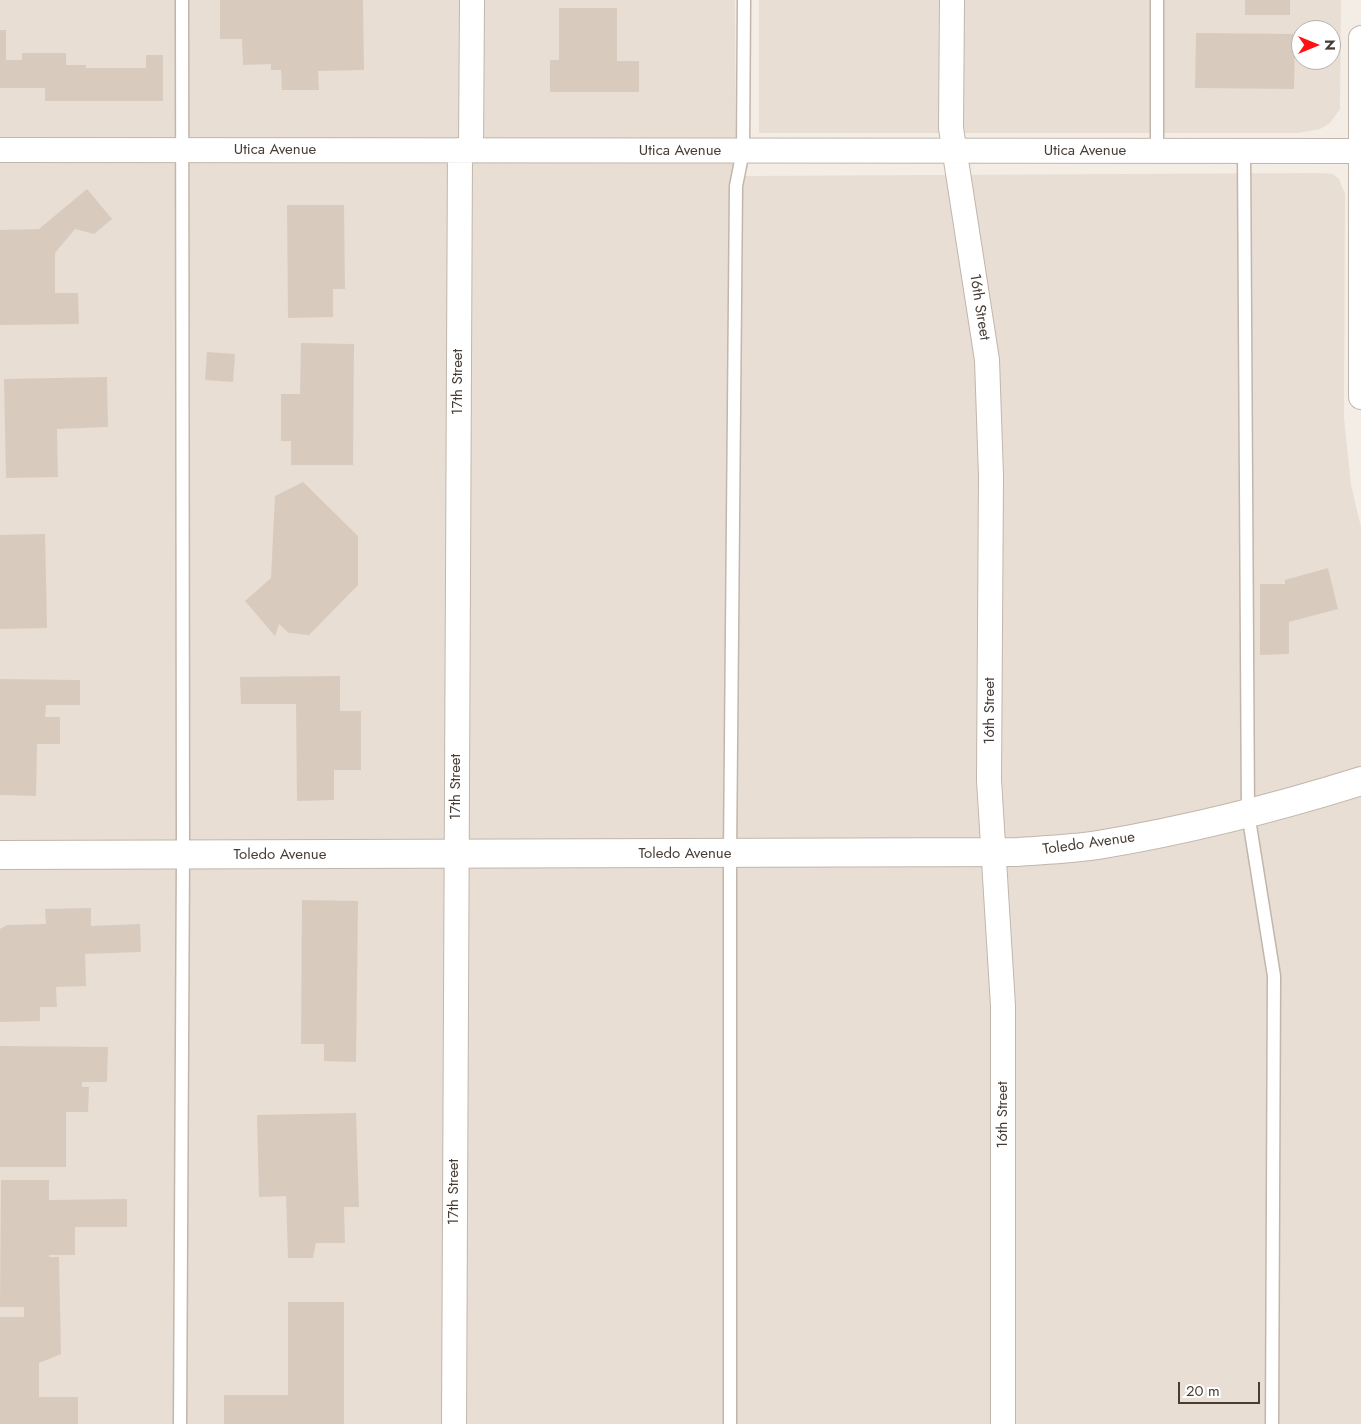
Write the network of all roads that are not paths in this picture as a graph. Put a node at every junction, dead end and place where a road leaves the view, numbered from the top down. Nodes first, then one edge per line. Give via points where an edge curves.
1 (182, 0) edge
2 (472, 0) edge
3 (744, 0) edge
4 (952, 0) edge
5 (1157, 0) edge
6 (1361, 38) edge
7 (0, 150) edge
8 (183, 150) junction
9 (466, 150) junction
10 (743, 151) junction
11 (955, 151) junction
12 (1157, 151) junction
13 (1244, 151) junction
14 (1361, 151) edge
15 (1361, 397) edge
16 (1361, 782) edge
17 (1248, 813) junction
18 (994, 852) junction
19 (730, 854) junction
20 (0, 855) edge
21 (183, 855) junction
22 (455, 855) junction
23 (180, 1424) edge
24 (454, 1424) edge
25 (730, 1424) edge
26 (1003, 1424) edge
27 (1272, 1424) edge

1 - 8 lane
2 - 9 street, 17th Street
3 - 10 lane
4 - 11 street, 16th Street via 952,128
5 - 12 lane
6 - 14 street
7 - 8 street, Utica Avenue
8 - 9 street, Utica Avenue
8 - 21 lane
9 - 10 street, Utica Avenue
9 - 22 street, 17th Street
10 - 11 street, Utica Avenue
10 - 19 lane via 736,186
11 - 12 street, Utica Avenue
11 - 18 street, 16th Street via 987,360 991,476 989,780
12 - 13 street, Utica Avenue
13 - 14 street, Utica Avenue
13 - 17 lane
14 - 15 street
16 - 17 street, Toledo Avenue
17 - 18 street, Toledo Avenue via 1096,846
17 - 27 lane via 1274,976
18 - 19 street, Toledo Avenue
18 - 26 street, 16th Street via 1003,1006
19 - 22 street, Toledo Avenue
19 - 25 lane
20 - 21 street, Toledo Avenue
21 - 22 street, Toledo Avenue
21 - 23 lane
22 - 24 street, 17th Street

